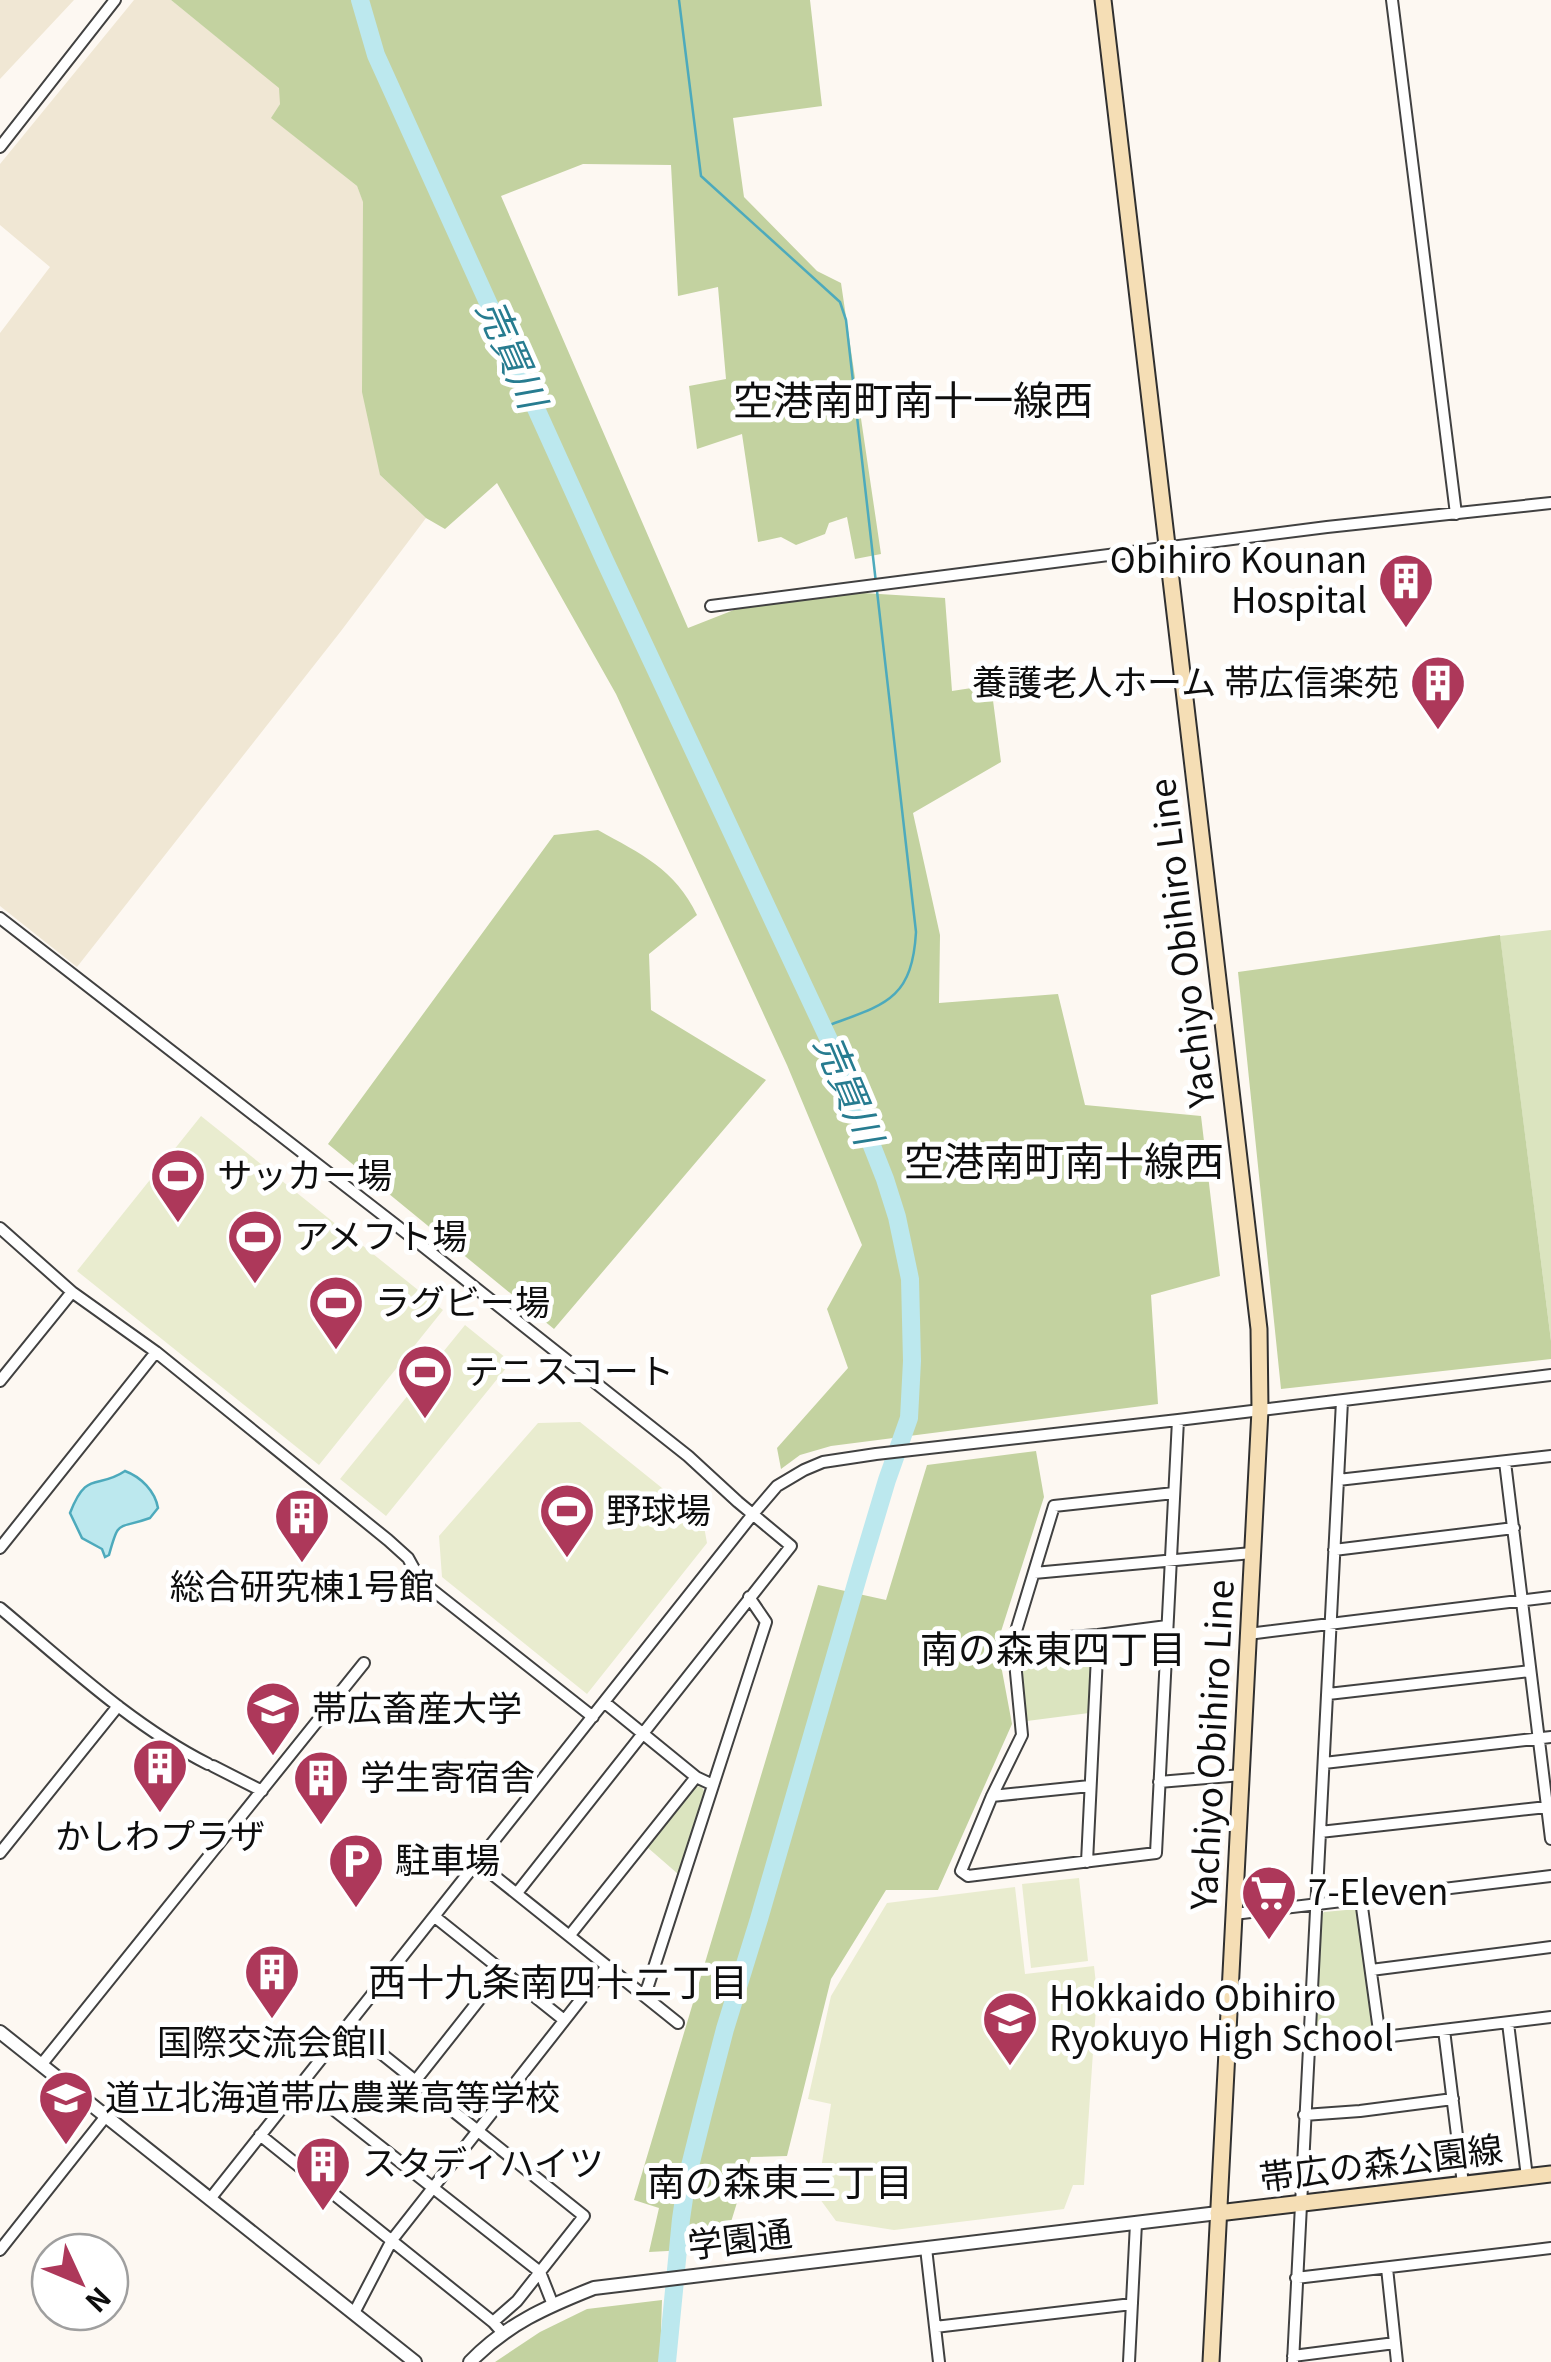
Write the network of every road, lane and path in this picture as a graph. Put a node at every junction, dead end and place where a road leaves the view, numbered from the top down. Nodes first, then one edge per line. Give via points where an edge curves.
1 (115, 0) edge
2 (1103, 0) edge
3 (1392, 0) edge
4 (0, 147) edge
5 (1551, 503) edge
6 (1456, 514) junction
7 (1167, 548) junction
8 (711, 606) dead end
9 (0, 918) edge
10 (0, 1228) edge
11 (72, 1292) junction
12 (156, 1352) junction
13 (1551, 1375) edge
14 (0, 1381) edge
15 (1342, 1401) junction
16 (1260, 1410) junction
17 (1178, 1420) junction
18 (1551, 1456) edge
19 (1506, 1462) junction
20 (1338, 1480) junction
21 (1174, 1494) junction
22 (753, 1514) junction
23 (1514, 1528) junction
24 (0, 1548) edge
25 (1334, 1550) junction
26 (1252, 1552) junction
27 (1170, 1560) junction
28 (1034, 1573) junction
29 (749, 1597) junction
30 (1551, 1597) edge
31 (1523, 1600) junction
32 (0, 1608) edge
33 (1329, 1624) junction
34 (1167, 1626) junction
35 (1248, 1634) junction
36 (1098, 1635) junction
37 (1013, 1642) junction
38 (364, 1663) dead end
39 (1530, 1671) junction
40 (1328, 1694) junction
41 (604, 1702) junction
42 (118, 1706) junction
43 (593, 1717) junction
44 (642, 1733) junction
45 (1545, 1738) edge
46 (1324, 1763) junction
47 (1242, 1775) junction
48 (696, 1777) junction
49 (1159, 1782) junction
50 (713, 1785) junction
51 (1090, 1786) junction
52 (262, 1791) junction
53 (992, 1796) junction
54 (1546, 1807) junction
55 (1320, 1832) junction
56 (1551, 1840) edge
57 (0, 1853) edge
58 (477, 1862) junction
59 (1087, 1862) junction
60 (1551, 1876) edge
61 (517, 1893) junction
62 (1361, 1900) junction
63 (1314, 1905) junction
64 (1234, 1914) junction
65 (434, 1918) junction
66 (570, 1935) junction
67 (1551, 1947) edge
68 (606, 1966) junction
69 (1372, 1970) junction
70 (502, 1971) junction
71 (644, 1996) junction
72 (1551, 2017) edge
73 (564, 2020) junction
74 (1508, 2022) junction
75 (678, 2023) dead end
76 (347, 2026) junction
77 (1444, 2030) junction
78 (0, 2032) edge
79 (1380, 2038) junction
80 (1308, 2046) junction
81 (42, 2065) junction
82 (416, 2080) junction
83 (301, 2084) junction
84 (1453, 2099) junction
85 (1304, 2115) junction
86 (106, 2116) junction
87 (478, 2130) junction
88 (260, 2135) junction
89 (1551, 2174) edge
90 (1526, 2176) junction
91 (1463, 2184) junction
92 (434, 2187) junction
93 (210, 2199) junction
94 (1301, 2204) junction
95 (1218, 2213) junction
96 (1136, 2223) junction
97 (392, 2240) junction
98 (926, 2248) junction
99 (1551, 2248) edge
100 (0, 2250) edge
101 (1386, 2268) junction
102 (540, 2272) junction
103 (1296, 2278) junction
104 (552, 2304) junction
105 (1132, 2304) junction
106 (354, 2313) junction
107 (498, 2327) junction
108 (935, 2328) junction
109 (1395, 2343) junction
110 (1293, 2359) edge
111 (415, 2362) edge
112 (470, 2362) edge
113 (940, 2362) edge
114 (1129, 2362) edge
115 (1211, 2362) edge
116 (1397, 2362) edge

1 - 4 street
2 - 7 main road, Yachiyo Obihiro Line
3 - 6 street
5 - 6 street
6 - 7 street
7 - 8 street
7 - 16 main road, Yachiyo Obihiro Line via 1259,1329
9 - 22 street via 688,1456
10 - 11 street
11 - 12 street
11 - 14 street
12 - 24 street
12 - 43 street via 399,1550 431,1589
13 - 15 street
15 - 16 street
15 - 20 street
16 - 17 street
16 - 26 main road, Yachiyo Obihiro Line
17 - 21 street
17 - 22 street via 823,1462 777,1486
18 - 19 street
19 - 20 street
19 - 23 street
20 - 25 street
21 - 27 street
21 - 28 street via 1054,1506
22 - 29 street via 791,1546
22 - 41 street
23 - 25 street
23 - 31 street
25 - 33 street
26 - 27 street
26 - 35 main road, Yachiyo Obihiro Line
27 - 28 street
27 - 34 street
28 - 37 street
29 - 44 street
29 - 50 street via 766,1622
30 - 31 street
31 - 33 street
31 - 39 street
32 - 42 street
33 - 35 street
33 - 40 street
34 - 36 street
34 - 49 street
35 - 47 main road, Yachiyo Obihiro Line
36 - 37 street
36 - 51 street
37 - 53 street via 1022,1735
38 - 52 street
39 - 40 street
39 - 45 street
40 - 46 street
41 - 43 street
41 - 44 street
42 - 52 street via 178,1748
42 - 57 street
43 - 58 street
44 - 48 street
44 - 61 street
45 - 46 street
45 - 54 street
46 - 55 street
47 - 49 street
47 - 64 main road, Yachiyo Obihiro Line
48 - 50 street
48 - 66 street
49 - 59 street via 1156,1854
50 - 71 street
51 - 53 street
51 - 59 street
52 - 81 street
53 - 59 street via 961,1872
54 - 55 street
54 - 56 street
55 - 63 street
58 - 61 street
58 - 65 street
60 - 62 street
61 - 66 street
62 - 63 street
62 - 69 street
63 - 64 street
63 - 80 street
64 - 95 main road, Yachiyo Obihiro Line
65 - 70 street
65 - 76 street
66 - 68 street
67 - 69 street
68 - 71 street
68 - 73 street
69 - 79 street
70 - 73 street
70 - 82 street
71 - 75 street
72 - 74 street
73 - 87 street
74 - 77 street
74 - 90 street
76 - 82 street
76 - 83 street
77 - 79 street
77 - 84 street
78 - 81 street
79 - 80 street
80 - 85 street
81 - 86 street
82 - 87 street
83 - 88 street
83 - 92 street
84 - 85 street
84 - 91 street
85 - 94 street
86 - 93 street
86 - 100 street
87 - 92 street
87 - 102 street via 584,2216
88 - 93 street
88 - 97 street
89 - 90 main road, 帯広の森公園線
90 - 91 main road, 帯広の森公園線
91 - 94 main road, 帯広の森公園線
92 - 97 street
92 - 102 street
93 - 106 street
94 - 95 main road, 帯広の森公園線
94 - 103 street
95 - 96 street, 学園通
95 - 115 main road, Yachiyo Obihiro Line
96 - 98 street, 学園通
96 - 105 street
97 - 106 street
97 - 107 street
98 - 104 street, 学園通 via 594,2288
98 - 108 street
99 - 101 street
101 - 103 street
101 - 109 street
102 - 104 street
102 - 107 street
103 - 110 street
104 - 107 street, 学園通
105 - 108 street
105 - 114 street
106 - 111 street
107 - 112 street, 学園通
108 - 113 street
109 - 110 street
109 - 116 street

